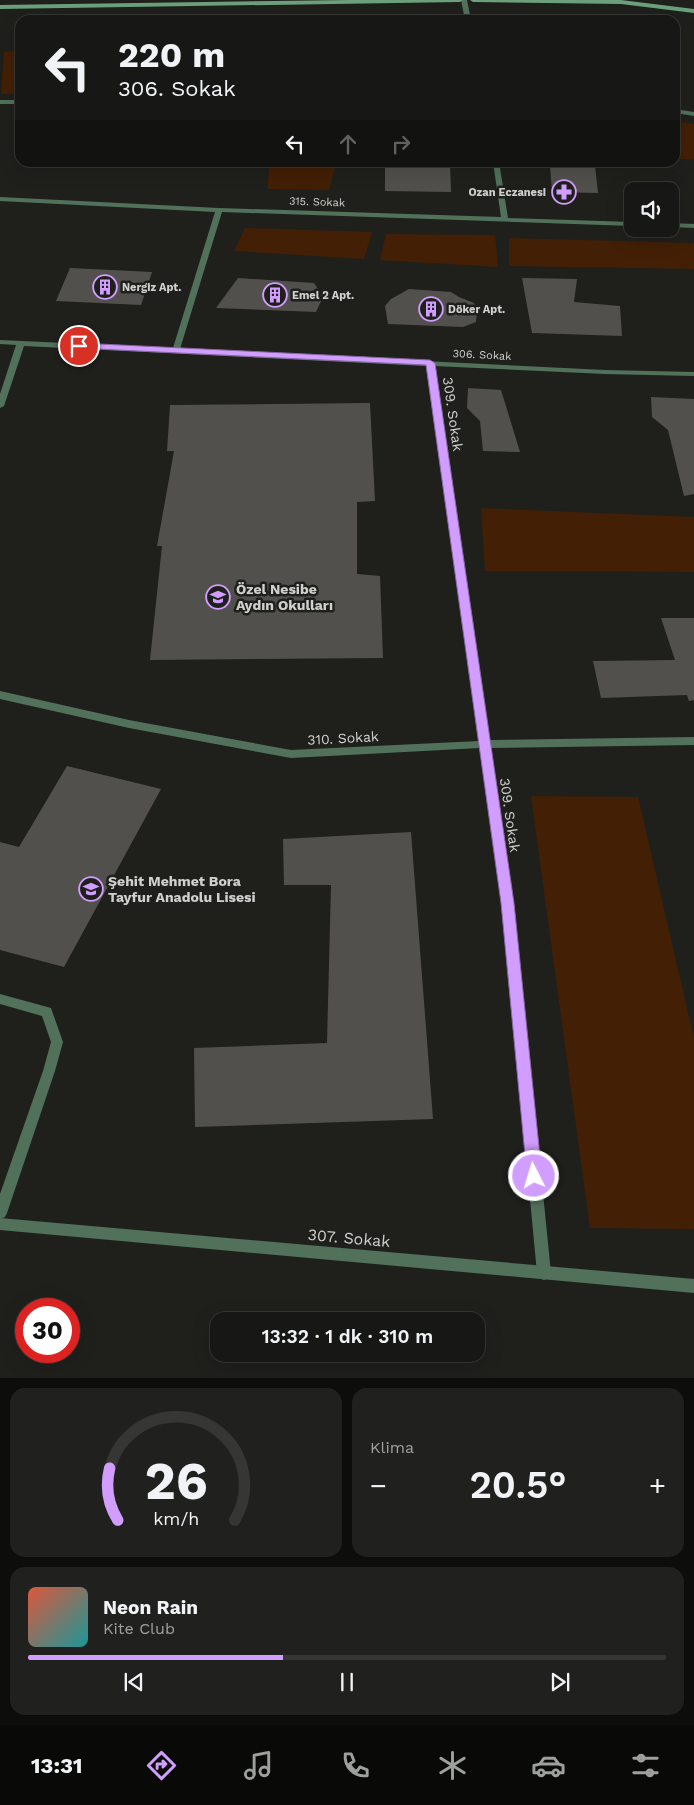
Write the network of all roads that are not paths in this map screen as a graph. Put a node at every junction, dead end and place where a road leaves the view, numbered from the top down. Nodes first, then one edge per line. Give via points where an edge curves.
1 (460, 0) edge
2 (464, 0) edge
3 (473, 0) edge
4 (213, 2) edge
5 (0, 7) edge
6 (694, 10) edge
7 (467, 15) edge
8 (0, 102) edge
9 (15, 102) edge
10 (680, 112) edge
11 (694, 114) edge
12 (497, 167) edge
13 (0, 200) edge
14 (218, 210) junction
15 (505, 220) junction
16 (624, 224) edge
17 (679, 225) edge
18 (694, 226) edge
19 (0, 342) edge
20 (21, 343) junction
21 (176, 350) junction
22 (430, 363) junction
23 (694, 374) edge
24 (0, 406) edge
25 (0, 695) edge
26 (694, 741) edge
27 (485, 744) junction
28 (0, 999) edge
29 (0, 1212) edge
30 (0, 1224) edge
31 (544, 1273) junction
32 (694, 1286) edge

1 - 4 main road
2 - 7 street
3 - 6 main road via 621,2
4 - 5 main road
8 - 9 street
10 - 11 street
12 - 15 street
13 - 14 street, 315. Sokak
14 - 15 street, 315. Sokak
14 - 21 street
15 - 16 street, 315. Sokak
17 - 18 street
19 - 20 street, 306. Sokak
20 - 21 street, 306. Sokak
20 - 24 street
21 - 22 street, 306. Sokak
22 - 23 street, 306. Sokak
22 - 27 street, 309. Sokak
25 - 27 street, 310. Sokak via 128,724 291,754
26 - 27 street, 310. Sokak
27 - 31 street, 309. Sokak via 508,903
28 - 29 street via 47,1012 57,1042
30 - 31 street, 307. Sokak
31 - 32 street, 307. Sokak

